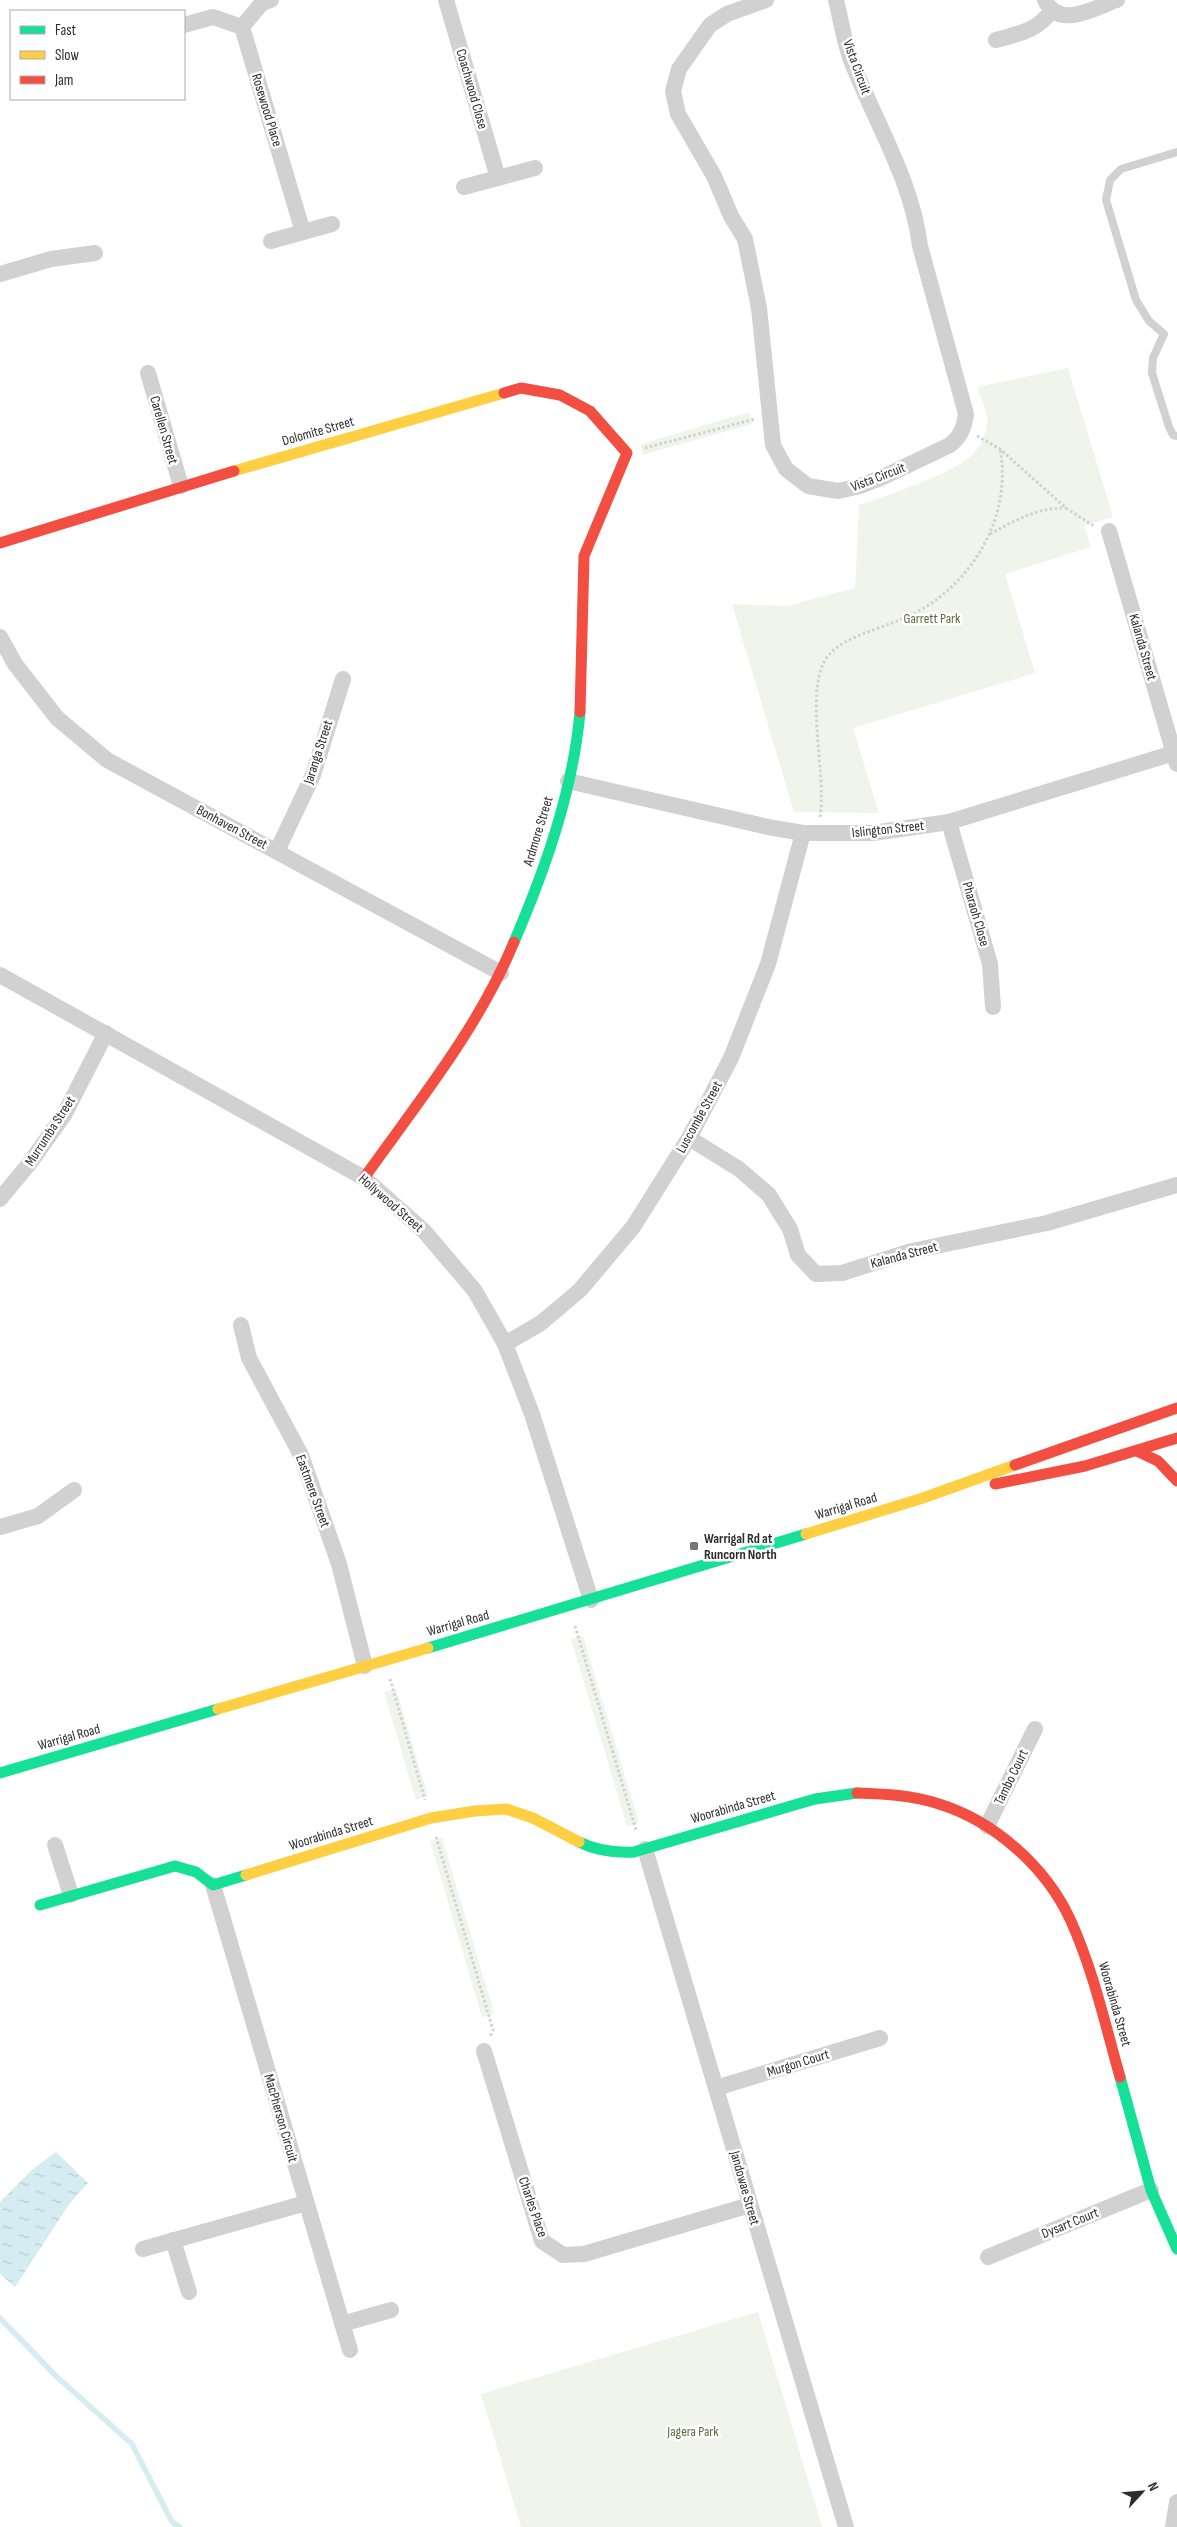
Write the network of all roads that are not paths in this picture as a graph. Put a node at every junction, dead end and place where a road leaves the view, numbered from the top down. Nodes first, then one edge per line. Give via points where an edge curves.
1 (271, 0) edge
2 (446, 0) edge
3 (766, 0) edge
4 (827, 0) edge
5 (837, 0) edge
6 (1117, 0) edge
7 (1048, 6) edge
8 (185, 25) edge
9 (242, 27) junction
10 (996, 40) dead end
11 (1177, 152) edge
12 (535, 168) dead end
13 (498, 178) junction
14 (464, 187) dead end
15 (332, 224) dead end
16 (303, 232) junction
17 (271, 241) dead end
18 (95, 254) dead end
19 (0, 274) edge
20 (148, 373) dead end
21 (1177, 436) edge
22 (627, 453) joint
23 (181, 486) junction
24 (1109, 531) road end
25 (0, 543) edge
26 (0, 637) edge
27 (343, 679) dead end
28 (1176, 758) edge
29 (568, 781) junction
30 (949, 822) junction
31 (810, 833) junction
32 (277, 851) junction
33 (501, 973) junction
34 (0, 975) edge
35 (993, 1007) dead end
36 (106, 1033) junction
37 (689, 1138) junction
38 (364, 1178) junction
39 (1177, 1185) edge
40 (0, 1199) edge
41 (240, 1325) dead end
42 (505, 1344) junction
43 (1177, 1408) edge
44 (1177, 1438) edge
45 (1137, 1450) junction
46 (1177, 1481) edge
47 (74, 1490) dead end
48 (923, 1498) junction
49 (0, 1527) edge
50 (591, 1600) junction
51 (365, 1666) junction
52 (1035, 1729) dead end
53 (0, 1773) edge
54 (987, 1826) junction
55 (55, 1845) dead end
56 (645, 1849) junction
57 (213, 1885) junction
58 (71, 1895) junction
59 (40, 1905) dead end
60 (880, 2038) dead end
61 (484, 2051) road end
62 (716, 2088) junction
63 (1152, 2190) junction
64 (306, 2202) junction
65 (750, 2206) junction
66 (173, 2240) junction
67 (1177, 2248) edge
68 (143, 2249) dead end
69 (988, 2257) dead end
70 (189, 2292) dead end
71 (392, 2310) dead end
72 (342, 2324) junction
73 (350, 2350) dead end
74 (1177, 2502) edge
75 (846, 2527) edge
76 (1173, 2527) edge

1 - 9 street via 262,3
2 - 13 street, Coachwood Close
3 - 5 street, Vista Circuit via 727,14 710,25 679,69 673,91 678,114 745,239 759,308 773,445 786,469 808,486 838,491 883,477 950,445 959,438 966,414 920,246 916,220 901,173 850,58
4 - 5 street
6 - 7 street via 1063,16
7 - 10 street via 1046,20 1034,29
8 - 9 street via 213,17
9 - 16 street, Rosewood Place
11 - 21 lane via 1121,169 1110,180 1106,200 1136,300 1149,321 1164,334 1153,358 1152,373 1168,427
12 - 13 street
13 - 14 street
15 - 16 street
16 - 17 street
18 - 19 street via 51,259
20 - 23 street, Carellen Street
22 - 23 street, Dolomite Street via 590,411 560,395 521,388
22 - 29 street, Ardmore Street via 584,556 580,714
23 - 25 street, Dolomite Street
24 - 28 street, Kalanda Street
26 - 32 street, Bonhaven Street via 15,664 57,718 108,760
27 - 32 street, Jaranga Street via 314,775
28 - 30 street, Islington Street
29 - 31 street, Islington Street via 768,827
29 - 33 street, Ardmore Street via 533,897
30 - 31 street, Islington Street via 873,833
30 - 35 street, Pharaoh Close via 990,964
31 - 37 street, Luscombe Street via 768,964 731,1058
32 - 33 street, Bonhaven Street
33 - 38 street, Ardmore Street via 469,1030
34 - 36 street, Hollywood Street
36 - 38 street, Hollywood Street
36 - 40 street, Murrumba Street via 64,1115
37 - 39 street, Kalanda Street via 739,1169 769,1195 790,1229 798,1255 816,1274 842,1273 912,1251 1047,1223
37 - 42 street, Luscombe Street via 633,1227 580,1290 541,1323
38 - 42 street, Hollywood Street via 424,1231 475,1292
41 - 51 street, Eastmere Street via 249,1358 301,1455 339,1564
42 - 50 street, Hollywood Street via 532,1414
43 - 48 street, Warrigal Road
44 - 45 street, Warrigal Road
45 - 46 street via 1158,1461
45 - 48 street, Warrigal Road via 1085,1466
47 - 49 street via 38,1516
48 - 50 street, Warrigal Road
50 - 51 street, Warrigal Road
51 - 53 street, Warrigal Road
52 - 54 street, Tambo Court
54 - 56 street, Woorabinda Street via 940,1804 900,1795 852,1793 815,1799
54 - 63 street, Woorabinda Street via 1017,1849 1043,1877 1069,1917 1088,1963
55 - 58 street
56 - 57 street, Woorabinda Street via 614,1853 592,1848 533,1818 506,1809 431,1818
56 - 62 street, Jandowae Street
57 - 58 street via 189,1867 175,1866
57 - 64 street, MacPherson Circuit
58 - 59 street
60 - 62 street, Murgon Court
61 - 65 street, Charles Place via 542,2241 564,2255 584,2254
62 - 65 street, Jandowae Street
63 - 67 street, Woorabinda Street
63 - 69 street, Dysart Court
64 - 66 street
64 - 72 street, MacPherson Circuit
65 - 75 street, Jandowae Street
66 - 68 street
66 - 70 street
71 - 72 street
72 - 73 street, MacPherson Circuit
74 - 76 street

